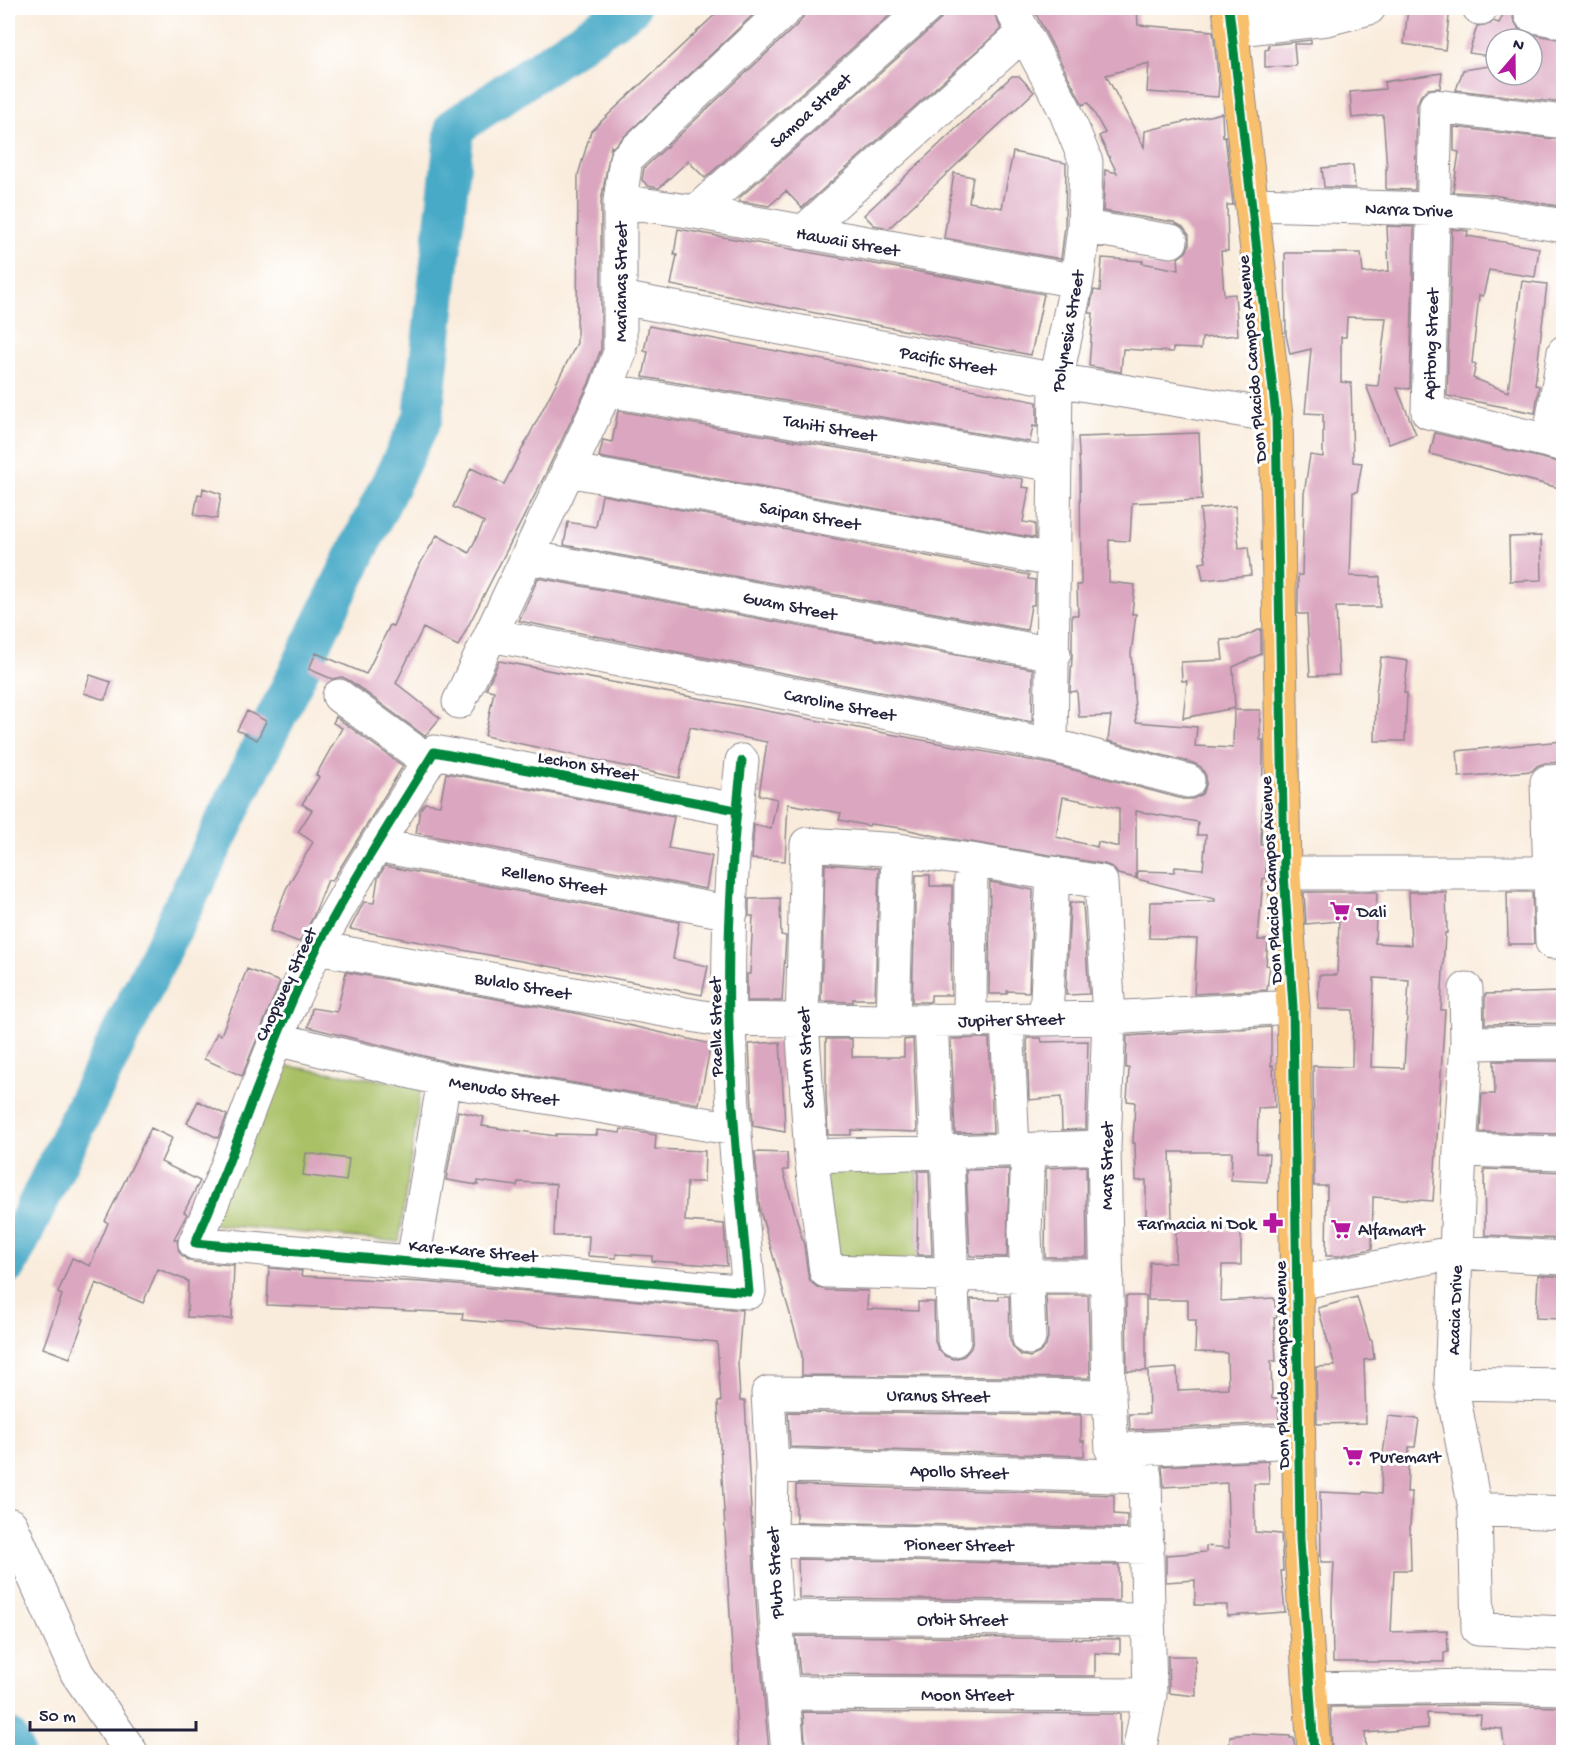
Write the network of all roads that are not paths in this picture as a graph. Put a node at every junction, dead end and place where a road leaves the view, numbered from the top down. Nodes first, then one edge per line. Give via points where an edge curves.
1 (787, 8) edge
2 (926, 8) edge
3 (1369, 8) edge
4 (1532, 11) edge
5 (1230, 19) edge
6 (1017, 21) edge
7 (1563, 22) edge
8 (1563, 122) edge
9 (620, 201) junction
10 (1253, 204) junction
11 (1433, 209) junction
12 (695, 212) junction
13 (1563, 226) edge
14 (1084, 227) junction
15 (802, 233) junction
16 (1171, 241) dead end
17 (1077, 281) junction
18 (621, 298) junction
19 (1563, 352) edge
20 (1056, 380) junction
21 (606, 390) junction
22 (1276, 416) junction
23 (1556, 443) edge
24 (1055, 465) junction
25 (568, 470) junction
26 (527, 556) junction
27 (1053, 560) junction
28 (491, 635) junction
29 (1054, 654) junction
30 (339, 696) dead end
31 (459, 702) dead end
32 (1051, 745) junction
33 (431, 757) junction
34 (742, 761) dead end
35 (1188, 781) dead end
36 (1555, 782) edge
37 (736, 810) junction
38 (376, 845) junction
39 (898, 850) junction
40 (971, 860) junction
41 (1053, 873) junction
42 (1284, 873) junction
43 (1551, 873) junction
44 (731, 913) junction
45 (1563, 942) edge
46 (317, 948) junction
47 (1466, 989) dead end
48 (1293, 1007) junction
49 (1109, 1018) junction
50 (1046, 1019) junction
51 (729, 1020) junction
52 (931, 1020) junction
53 (970, 1020) junction
54 (1007, 1020) junction
55 (802, 1021) junction
56 (893, 1021) junction
57 (276, 1039) junction
58 (1563, 1042) edge
59 (1467, 1043) junction
60 (444, 1080) junction
61 (735, 1129) junction
62 (1104, 1147) junction
63 (1020, 1150) junction
64 (1460, 1150) junction
65 (942, 1152) junction
66 (1563, 1154) edge
67 (811, 1156) junction
68 (195, 1243) joint
69 (1457, 1252) junction
70 (1563, 1258) edge
71 (413, 1262) junction
72 (951, 1275) junction
73 (1026, 1276) junction
74 (1107, 1276) junction
75 (1297, 1283) junction
76 (749, 1292) joint
77 (1029, 1338) dead end
78 (954, 1340) dead end
79 (1451, 1383) junction
80 (1563, 1385) edge
81 (768, 1393) joint
82 (1108, 1396) junction
83 (1298, 1441) junction
84 (1132, 1458) junction
85 (772, 1466) junction
86 (1475, 1509) junction
87 (1563, 1514) edge
88 (11, 1525) dead end
89 (771, 1540) junction
90 (1148, 1547) junction
91 (776, 1617) junction
92 (1149, 1620) junction
93 (1563, 1633) edge
94 (1563, 1688) edge
95 (1309, 1689) junction
96 (784, 1693) junction
97 (1150, 1695) junction
98 (131, 1752) edge
99 (788, 1752) edge
100 (1139, 1752) edge
101 (1314, 1752) edge

1 - 9 street, Marianas Street via 626,159
2 - 12 street, Samoa Street
3 - 5 street via 1327,19
4 - 7 street
5 - 10 main road, Don Placido Campos Avenue
6 - 14 street, Polynesia Street via 1064,108 1086,162
6 - 15 street
8 - 11 street via 1436,106
9 - 12 street, Hawaii Street
9 - 18 street, Marianas Street
10 - 11 street, Narra Drive
10 - 22 main road, Don Placido Campos Avenue
11 - 13 street, Narra Drive
11 - 23 street, Apitong Street via 1428,412
12 - 15 street, Hawaii Street
14 - 16 street
14 - 17 street, Polynesia Street
15 - 17 street, Hawaii Street
17 - 20 street, Polynesia Street
18 - 20 street, Pacific Street
18 - 21 street, Marianas Street via 620,352
19 - 23 street
20 - 22 street, Pacific Street
20 - 24 street, Polynesia Street
21 - 24 street, Tahiti Street
21 - 25 street, Marianas Street
22 - 42 main road, Don Placido Campos Avenue
24 - 27 street, Polynesia Street
25 - 26 street, Marianas Street
25 - 27 street, Saipan Street
26 - 28 street, Marianas Street
26 - 29 street, Guam Street
27 - 29 street, Polynesia Street
28 - 31 street, Marianas Street
28 - 32 street, Caroline Street
29 - 32 street, Polynesia Street
30 - 33 street
32 - 35 street, Caroline Street
33 - 37 street, Lechon Street
33 - 38 street, Chopsuey Street
34 - 37 street, Paella Street
36 - 43 street
37 - 44 street, Paella Street
38 - 44 street, Relleno Street
38 - 46 street, Chopsuey Street
39 - 40 street
39 - 55 street, Saturn Street via 807,844
39 - 56 street
40 - 41 street
40 - 53 street
41 - 49 street, Mars Street via 1101,882
41 - 50 street
42 - 43 street
42 - 48 main road, Don Placido Campos Avenue
43 - 45 street via 1552,942
44 - 51 street, Paella Street
46 - 51 street, Bulalo Street
46 - 57 street, Chopsuey Street
47 - 59 street, Acacia Drive
48 - 49 street, Jupiter Street
48 - 75 main road, Don Placido Campos Avenue
49 - 50 street, Jupiter Street
49 - 62 street, Mars Street
50 - 54 street, Jupiter Street
51 - 55 street, Jupiter Street
51 - 61 street, Paella Street
52 - 53 street, Jupiter Street
52 - 56 street, Jupiter Street
52 - 65 street
53 - 54 street, Jupiter Street
54 - 63 street
55 - 56 street, Jupiter Street
55 - 67 street, Saturn Street
57 - 60 street, Menudo Street
57 - 68 street, Chopsuey Street
58 - 59 street
59 - 64 street, Acacia Drive
60 - 61 street, Menudo Street
60 - 71 street
61 - 76 street, Paella Street
62 - 63 street
62 - 74 street, Mars Street
63 - 65 street
63 - 73 street
64 - 66 street
64 - 69 street, Acacia Drive
65 - 67 street
65 - 72 street
67 - 72 street, Saturn Street via 826,1271
68 - 71 street, Kare-Kare Street
69 - 70 street
69 - 75 street
69 - 79 street, Acacia Drive
71 - 76 street, Kare-Kare Street
72 - 73 street
72 - 78 street
73 - 74 street
73 - 77 street
74 - 82 street, Mars Street
75 - 83 main road, Don Placido Campos Avenue
79 - 80 street
79 - 86 street, Acacia Drive
81 - 82 street, Uranus Street
81 - 85 street, Pluto Street
82 - 84 street, Mars Street
83 - 84 street, Apollo Street
83 - 95 main road, Don Placido Campos Avenue
84 - 85 street, Apollo Street
84 - 90 street, Mars Street
85 - 89 street, Pluto Street
86 - 87 street
86 - 93 street, Acacia Drive via 1478,1629
88 - 98 street via 77,1673
89 - 90 street, Pioneer Street
89 - 91 street, Pluto Street
90 - 92 street, Mars Street
91 - 92 street, Orbit Street
91 - 96 street, Pluto Street
92 - 97 street, Mars Street
94 - 95 street
95 - 101 main road, Don Placido Campos Avenue
96 - 97 street, Moon Street
96 - 99 street, Pluto Street
97 - 100 street, Mars Street

